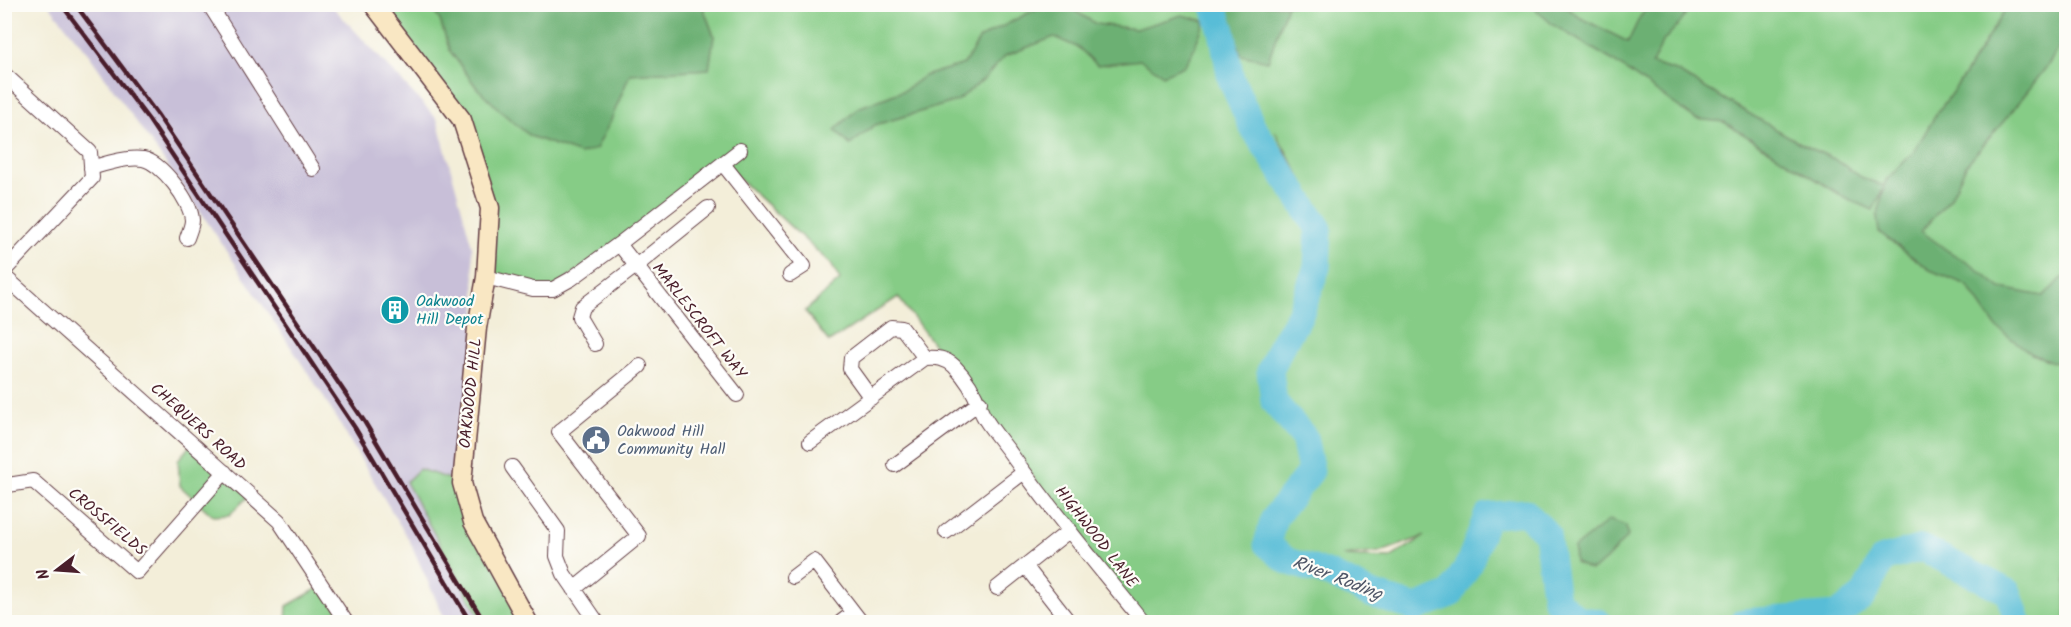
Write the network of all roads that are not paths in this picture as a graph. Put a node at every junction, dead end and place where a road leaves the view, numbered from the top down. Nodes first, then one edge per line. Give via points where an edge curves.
1 (209, 4) edge
2 (373, 4) edge
3 (4, 74) edge
4 (740, 150) dead end
5 (723, 164) junction
6 (91, 168) junction
7 (313, 169) dead end
8 (708, 208) dead end
9 (187, 238) dead end
10 (619, 244) junction
11 (636, 267) junction
12 (4, 271) edge
13 (790, 275) dead end
14 (4, 276) edge
15 (486, 277) junction
16 (595, 344) dead end
17 (925, 358) junction
18 (640, 366) dead end
19 (737, 395) dead end
20 (871, 398) junction
21 (980, 402) junction
22 (810, 442) dead end
23 (895, 465) dead end
24 (512, 467) dead end
25 (225, 472) junction
26 (1024, 472) junction
27 (4, 489) edge
28 (1070, 530) junction
29 (946, 532) dead end
30 (1026, 567) junction
31 (793, 577) dead end
32 (997, 588) dead end
33 (574, 589) junction
34 (857, 618) edge
35 (346, 622) edge
36 (528, 622) edge
37 (597, 622) edge
38 (841, 622) edge
39 (1070, 622) edge
40 (1143, 622) edge

1 - 7 street
2 - 15 street, OAKWOOD HILL via 462,120 490,208
3 - 6 street via 90,152
4 - 5 street
5 - 10 street
5 - 13 street via 809,263
6 - 9 street via 128,158 146,160 182,193 192,222
6 - 12 street via 92,178
8 - 11 street, MARLESCROFT WAY
10 - 11 street, MARLESCROFT WAY
10 - 15 street via 553,289 533,289
11 - 16 street, MARLESCROFT WAY via 582,307 579,317
11 - 19 street, MARLESCROFT WAY
14 - 25 street, CHEQUERS ROAD
15 - 36 street, OAKWOOD HILL via 477,328 462,483 473,522
17 - 20 street
17 - 20 street via 902,328 891,327 851,358 850,369
17 - 21 street, HIGHWOOD LANE via 938,356 953,366
18 - 33 street via 559,432 639,536
20 - 22 street
21 - 23 street
21 - 26 street, HIGHWOOD LANE via 986,418
24 - 33 street via 558,531 557,556
25 - 27 street, CROSSFIELDS via 137,572 33,481
25 - 35 street, CHEQUERS ROAD via 279,520
26 - 28 street, HIGHWOOD LANE
26 - 29 street
28 - 30 street
28 - 40 street, HIGHWOOD LANE
30 - 32 street
30 - 39 street
31 - 34 street via 814,561
33 - 37 street
34 - 38 street

